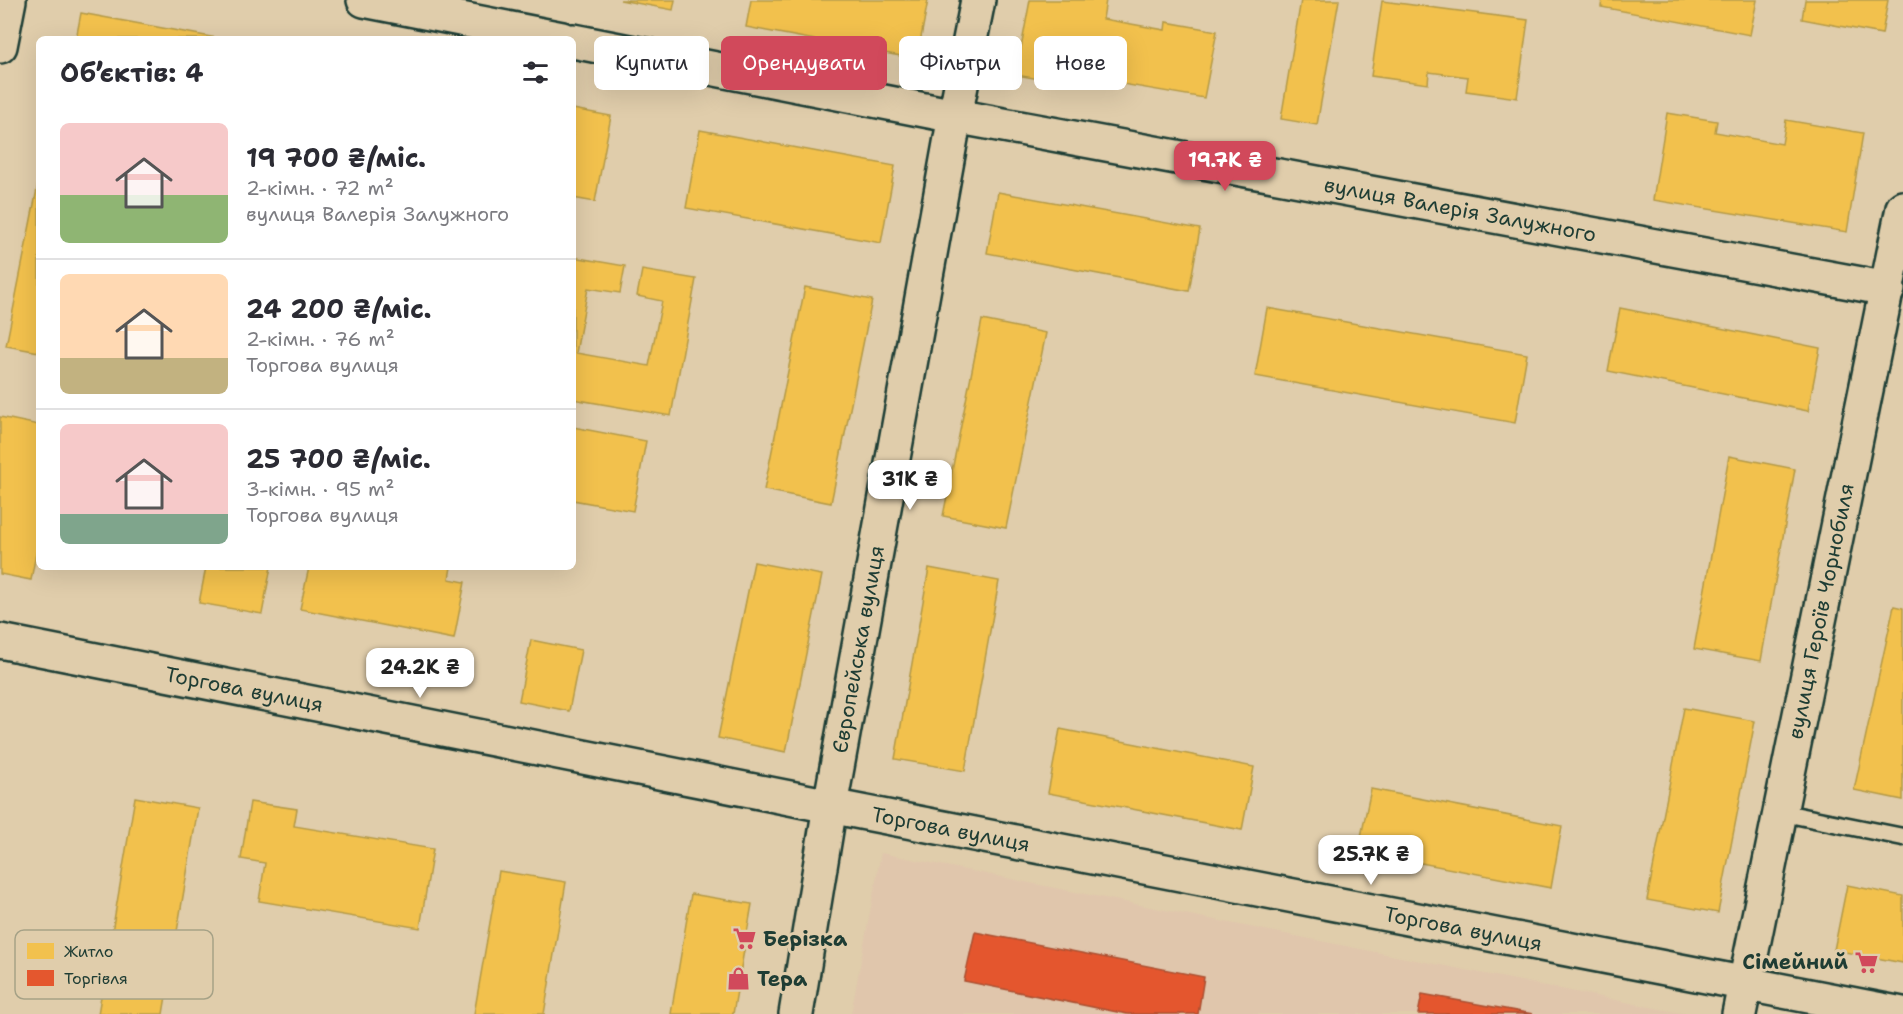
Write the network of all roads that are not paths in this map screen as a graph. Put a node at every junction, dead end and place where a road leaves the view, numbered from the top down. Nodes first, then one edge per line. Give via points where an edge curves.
1 (9, 0) edge
2 (364, 0) edge
3 (978, 0) edge
4 (547, 36) edge
5 (576, 42) edge
6 (0, 46) edge
7 (955, 116) junction
8 (1903, 208) edge
9 (1888, 289) junction
10 (0, 641) edge
11 (830, 806) junction
12 (1779, 812) junction
13 (1903, 837) edge
14 (1741, 999) edge
15 (796, 1014) edge
16 (1902, 1014) edge

1 - 6 street
2 - 4 street
3 - 7 street, Європейська вулиця
5 - 7 street, вулиця Валерія Залужного
7 - 9 street, вулиця Валерія Залужного
7 - 11 street, Європейська вулиця
8 - 9 street, вулиця Героїв Чорнобиля
9 - 12 street, вулиця Героїв Чорнобиля
10 - 11 street, Торгова вулиця
11 - 14 street, Торгова вулиця
11 - 15 street, Європейська вулиця
12 - 13 lane
12 - 14 street, вулиця Героїв Чорнобиля
14 - 16 street, Торгова вулиця

